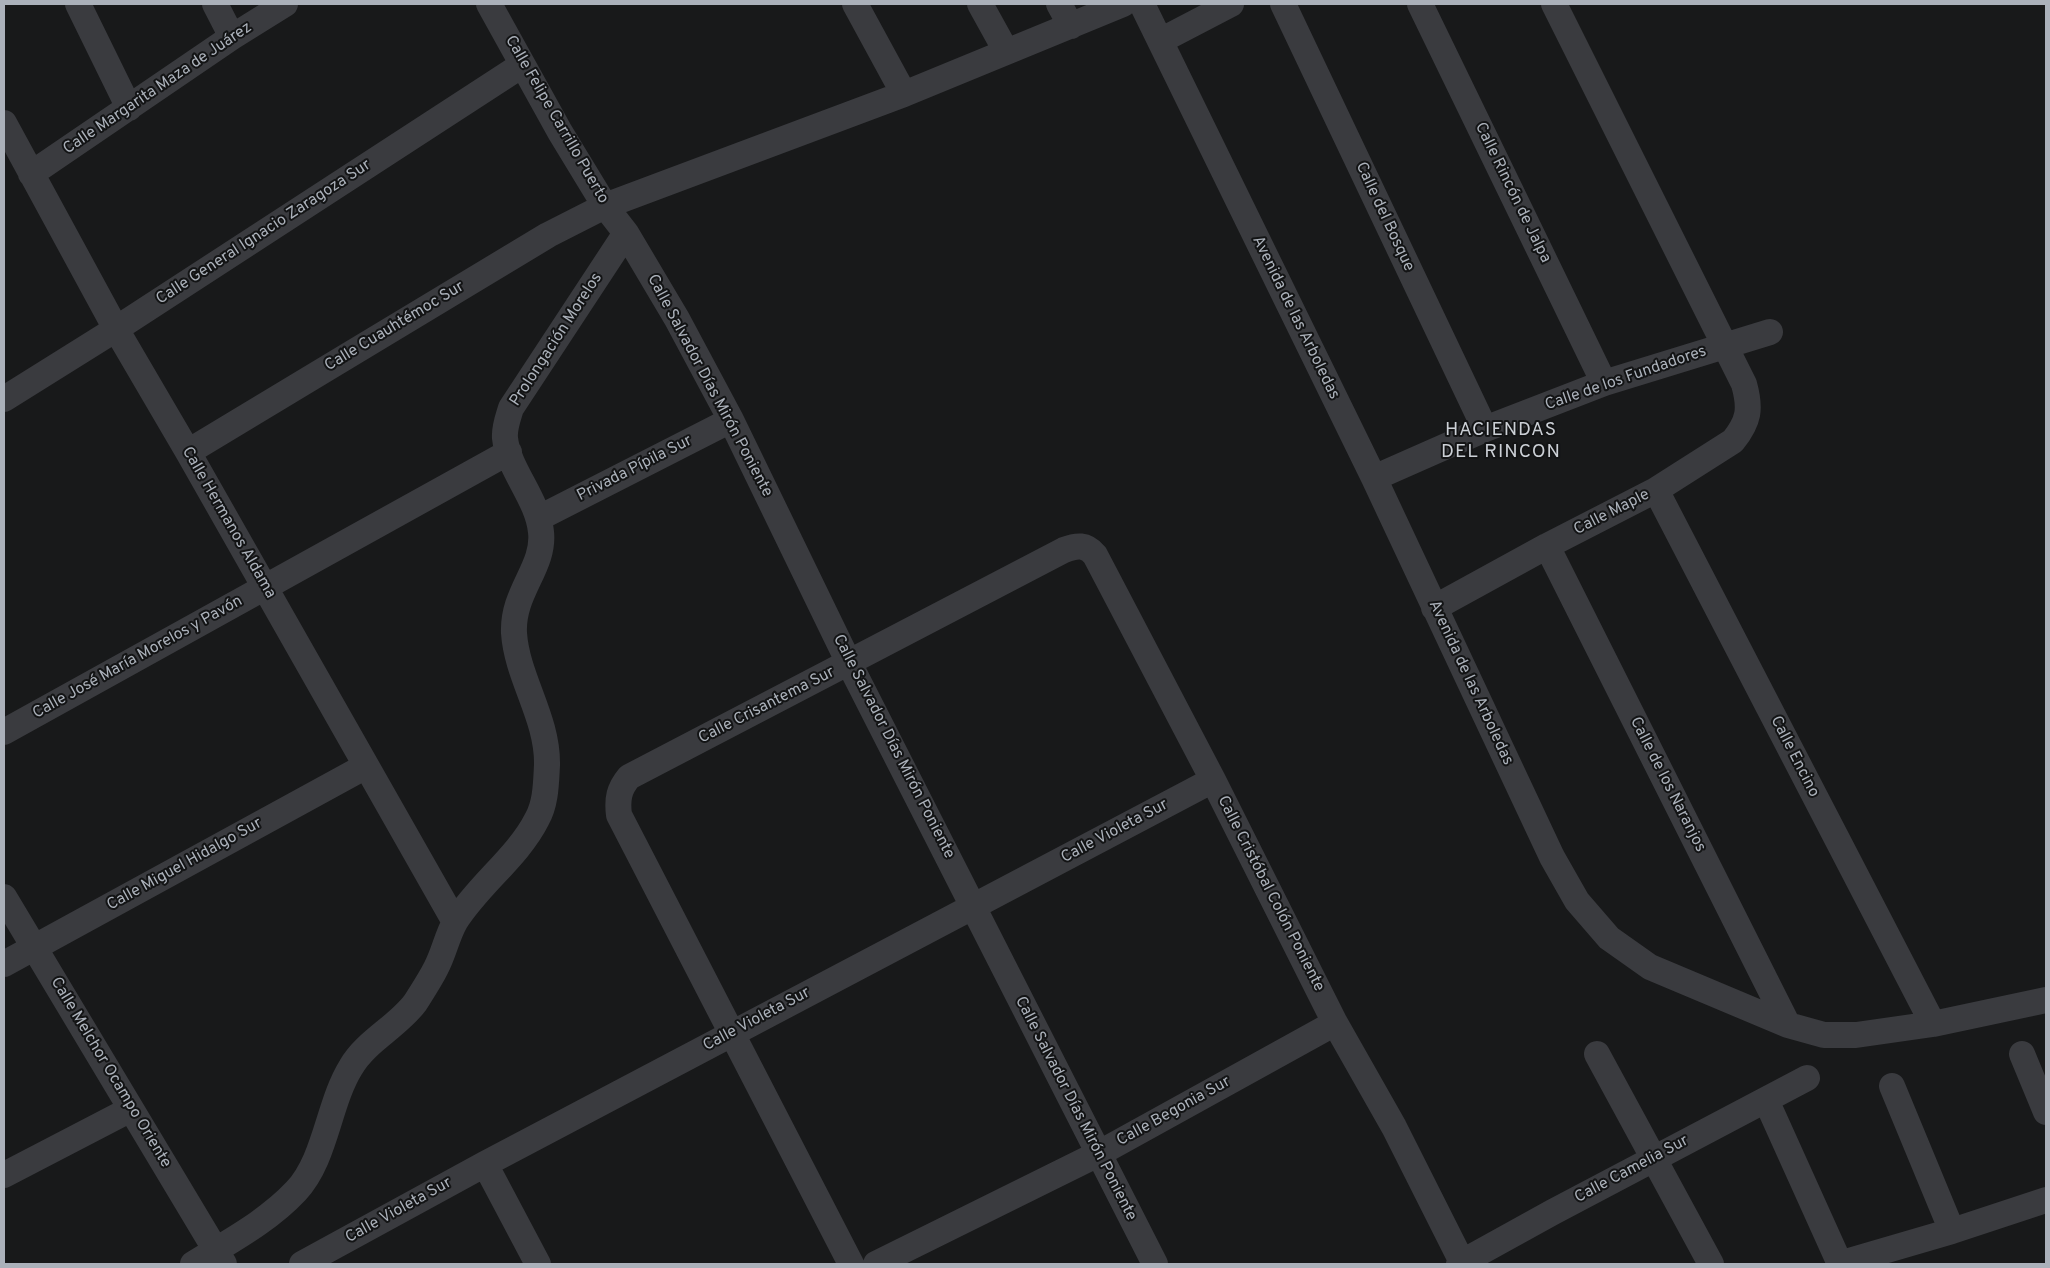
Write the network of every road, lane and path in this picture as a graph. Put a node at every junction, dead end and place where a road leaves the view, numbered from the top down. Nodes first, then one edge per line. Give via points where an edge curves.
1 (78, 4) edge
2 (215, 4) edge
3 (285, 4) edge
4 (489, 4) edge
5 (855, 4) edge
6 (980, 4) edge
7 (1124, 4) edge
8 (1142, 4) edge
9 (1231, 4) edge
10 (1283, 4) edge
11 (1420, 4) edge
12 (1554, 4) edge
13 (1065, 15) edge
14 (232, 37) junction
15 (1160, 41) junction
16 (1006, 51) junction
17 (522, 65) junction
18 (904, 94) junction
19 (129, 108) junction
20 (4, 123) edge
21 (31, 174) junction
22 (605, 206) junction
23 (626, 233) junction
24 (116, 329) junction
25 (1770, 332) dead end
26 (1724, 346) junction
27 (1604, 383) junction
28 (4, 399) edge
29 (731, 420) junction
30 (1485, 430) junction
31 (188, 452) junction
32 (509, 452) junction
33 (1374, 478) junction
34 (1656, 490) junction
35 (539, 518) junction
36 (1547, 546) junction
37 (1064, 550) joint
38 (265, 588) junction
39 (1434, 608) junction
40 (849, 663) junction
41 (4, 732) edge
42 (366, 766) junction
43 (1213, 780) junction
44 (4, 897) edge
45 (973, 906) junction
46 (455, 922) junction
47 (35, 948) junction
48 (4, 964) edge
49 (2046, 1000) edge
50 (1335, 1023) junction
51 (1933, 1024) junction
52 (1788, 1025) junction
53 (732, 1033) junction
54 (1597, 1054) dead end
55 (2022, 1054) dead end
56 (1807, 1078) dead end
57 (1892, 1086) dead end
58 (1766, 1100) junction
59 (131, 1109) junction
60 (2046, 1112) edge
61 (1098, 1154) junction
62 (1654, 1159) junction
63 (485, 1164) junction
64 (4, 1175) edge
65 (2046, 1200) edge
66 (1952, 1231) junction
67 (220, 1257) edge
68 (193, 1264) edge
69 (302, 1264) edge
70 (538, 1264) edge
71 (851, 1264) edge
72 (876, 1264) edge
73 (1154, 1264) edge
74 (1461, 1264) edge
75 (1710, 1264) edge
76 (1840, 1264) edge

1 - 19 street
2 - 14 street
3 - 14 street, Calle Margarita Maza de Juárez
4 - 17 street, Calle Felipe Carrillo Puerto
5 - 18 street
6 - 16 street
7 - 13 street, Calle Cuauhtémoc Sur
8 - 15 street, Avenida de las Arboledas
9 - 15 street
10 - 30 street, Calle del Bosque
11 - 27 street, Calle Rincón de Jalpa
12 - 26 street, Calle Maple
13 - 16 street, Calle Cuauhtémoc Sur
14 - 19 street, Calle Margarita Maza de Juárez
15 - 33 street, Avenida de las Arboledas
16 - 18 street, Calle Cuauhtémoc Sur
17 - 22 street, Calle Felipe Carrillo Puerto
17 - 24 street, Calle General Ignacio Zaragoza Sur
18 - 22 street, Calle Cuauhtémoc Sur
19 - 21 street, Calle Margarita Maza de Juárez
20 - 21 street, Calle Hermanos Aldama
21 - 24 street, Calle Hermanos Aldama
22 - 23 street, Calle Felipe Carrillo Puerto
22 - 31 street, Calle Cuauhtémoc Sur via 540,240
23 - 29 street, Calle Salvador Días Mirón Poniente
23 - 32 street, Prolongación Morelos via 511,408 505,439
24 - 28 street, Calle General Ignacio Zaragoza Sur
24 - 31 street, Calle Hermanos Aldama
25 - 26 street, Calle de los Fundadores
26 - 27 street, Calle de los Fundadores
26 - 34 street, Calle Maple via 1749,401 1742,430 1733,441
27 - 30 street, Calle de los Fundadores
29 - 35 street, Privada Pípila Sur
29 - 40 street, Calle Salvador Días Mirón Poniente
30 - 33 street, Calle de los Fundadores
31 - 38 street, Calle Hermanos Aldama
32 - 35 street, Prolongación Morelos
32 - 38 street, Calle José María Morelos y Pavón
33 - 39 street, Avenida de las Arboledas
34 - 36 street, Calle Maple
34 - 51 street, Calle Encino
35 - 46 street, Prolongación Morelos via 541,550 515,609 514,633 518,656 544,733 546,792 539,817 527,837
36 - 39 street, Calle Maple
36 - 52 street, Calle de los Naranjos
37 - 40 street, Calle Crisantema Sur
37 - 43 street, Calle Cristóbal Colón Poniente via 1082,546 1095,555
38 - 41 street, Calle José María Morelos y Pavón
38 - 42 street, Calle Hermanos Aldama
39 - 52 street, Avenida de las Arboledas via 1552,856 1577,901 1609,938 1650,967
40 - 45 street, Calle Salvador Días Mirón Poniente
40 - 53 street, Calle Crisantema Sur via 629,777 619,792 619,815
42 - 46 street, Calle Hermanos Aldama
42 - 47 street, Calle Miguel Hidalgo Sur
43 - 45 street, Calle Violeta Sur
43 - 50 street, Calle Cristóbal Colón Poniente
44 - 47 street, Calle Melchor Ocampo Oriente
45 - 53 street, Calle Violeta Sur
45 - 61 street, Calle Salvador Días Mirón Poniente
46 - 67 street, Prolongación Morelos via 436,968 415,1003 352,1064 341,1085 312,1166 297,1190
47 - 48 street, Calle Miguel Hidalgo Sur
47 - 59 street, Calle Melchor Ocampo Oriente
49 - 51 street, Avenida de las Arboledas
50 - 61 street, Calle Begonia Sur
50 - 74 street, Calle Cristóbal Colón Poniente via 1394,1127
51 - 52 street, Avenida de las Arboledas via 1856,1035 1824,1035
53 - 63 street, Calle Violeta Sur
53 - 71 street
54 - 62 street
55 - 60 street
56 - 58 street, Calle Camelia Sur
57 - 66 street
58 - 62 street, Calle Camelia Sur
58 - 76 street
59 - 64 street
59 - 67 street, Calle Melchor Ocampo Oriente
61 - 72 street, Calle Begonia Sur
61 - 73 street, Calle Salvador Días Mirón Poniente
62 - 74 street, Calle Camelia Sur
62 - 75 street
63 - 69 street, Calle Violeta Sur
63 - 70 street
65 - 66 street
66 - 76 street
67 - 68 street, Prolongación Morelos

